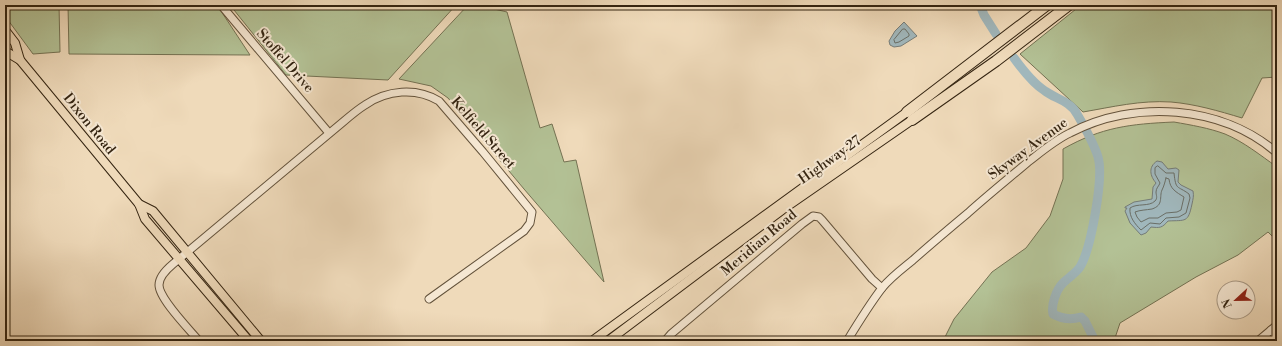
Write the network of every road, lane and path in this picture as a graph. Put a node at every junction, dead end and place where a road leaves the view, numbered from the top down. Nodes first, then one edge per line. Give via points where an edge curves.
1 (221, 5) edge
2 (1047, 5) edge
3 (1069, 5) edge
4 (5, 30) edge
5 (5, 51) edge
6 (20, 60) junction
7 (910, 116) junction
8 (330, 133) junction
9 (1277, 153) edge
10 (139, 204) junction
11 (187, 252) junction
12 (178, 259) junction
13 (882, 288) junction
14 (429, 298) dead end
15 (1274, 327) edge
16 (1277, 337) edge
17 (200, 341) edge
18 (247, 341) edge
19 (261, 341) edge
20 (592, 341) edge
21 (608, 341) edge
22 (665, 341) edge
23 (847, 341) edge
24 (1258, 341) edge

1 - 8 street, Stoffel Drive
2 - 7 highway, Highway 27
3 - 7 highway, Highway 27 via 989,65
4 - 6 main road, Dixon Road via 15,43
5 - 6 main road, Dixon Road
6 - 10 main road, Dixon Road
7 - 20 main road, Highway 27
7 - 21 main road, Highway 27
8 - 11 street, Kelfield Street
8 - 14 street, Kelfield Street via 366,104 383,95 410,92 431,96 439,101 532,212 530,222 524,231
9 - 13 street, Skyway Avenue via 1255,137 1225,123 1193,115 1143,111 1094,122 1068,133 1040,153
10 - 11 main road, Dixon Road via 153,211
10 - 12 main road, Dixon Road via 145,219
11 - 12 street, Kelfield Street
11 - 19 main road, Dixon Road
12 - 17 street, Kelfield Street via 163,275 160,288 168,303
12 - 18 main road, Dixon Road
13 - 22 street, Meridian Road via 822,220 814,216
13 - 23 street, Skyway Avenue
15 - 16 street
15 - 24 street

